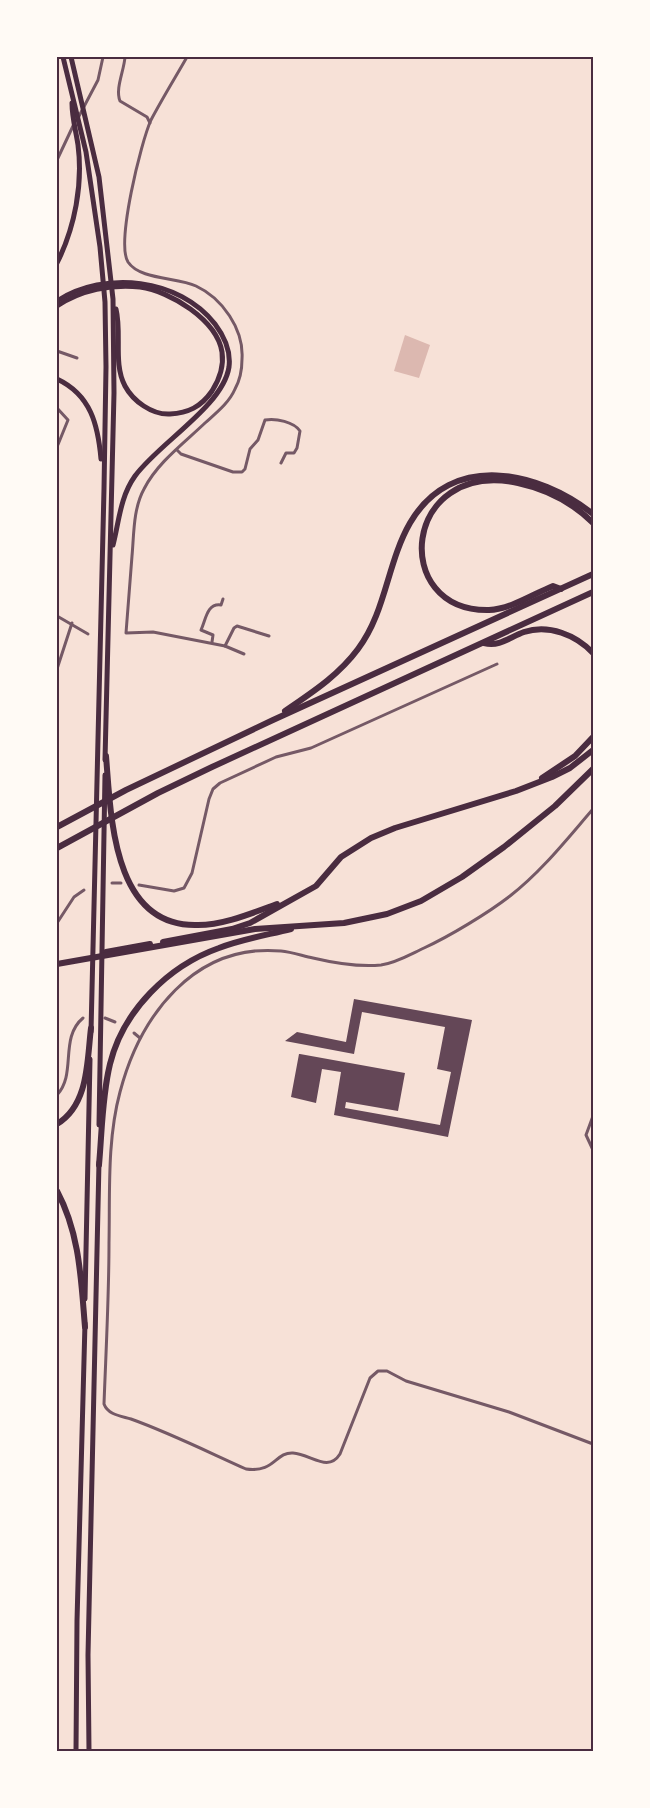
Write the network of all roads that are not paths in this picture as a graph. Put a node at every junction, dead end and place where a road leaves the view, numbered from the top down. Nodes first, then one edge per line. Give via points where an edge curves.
1 (63, 57) edge
2 (72, 57) edge
3 (103, 57) edge
4 (125, 57) edge
5 (187, 57) edge
6 (72, 93) junction
7 (150, 123) junction
8 (57, 160) edge
9 (57, 263) edge
10 (146, 286) junction
11 (69, 296) junction
12 (113, 299) junction
13 (57, 301) edge
14 (57, 306) edge
15 (57, 351) edge
16 (77, 358) dead end
17 (57, 379) edge
18 (57, 408) edge
19 (57, 447) edge
20 (177, 450) junction
21 (281, 463) dead end
22 (104, 489) junction
23 (593, 514) edge
24 (593, 523) edge
25 (110, 556) junction
26 (593, 574) edge
27 (562, 589) junction
28 (593, 592) edge
29 (223, 599) dead end
30 (57, 616) edge
31 (72, 623) junction
32 (88, 634) dead end
33 (269, 636) dead end
34 (212, 642) junction
35 (484, 643) junction
36 (225, 646) junction
37 (593, 653) edge
38 (244, 654) dead end
39 (497, 664) dead end
40 (57, 669) edge
41 (273, 720) junction
42 (593, 737) edge
43 (593, 750) edge
44 (106, 756) junction
45 (593, 769) edge
46 (531, 785) junction
47 (593, 809) edge
48 (57, 827) edge
49 (57, 848) edge
50 (112, 883) dead end
51 (121, 883) dead end
52 (139, 885) dead end
53 (84, 890) dead end
54 (289, 901) junction
55 (57, 923) edge
56 (309, 925) junction
57 (57, 962) edge
58 (83, 1018) dead end
59 (105, 1018) dead end
60 (115, 1022) dead end
61 (91, 1028) junction
62 (134, 1034) dead end
63 (140, 1038) junction
64 (57, 1095) edge
65 (593, 1116) edge
66 (57, 1124) edge
67 (593, 1150) edge
68 (99, 1165) junction
69 (57, 1191) edge
70 (85, 1327) junction
71 (593, 1444) edge
72 (76, 1751) edge
73 (89, 1751) edge

1 - 6 highway
2 - 12 highway via 99,177
3 - 8 street via 101,71
4 - 7 street via 117,95
5 - 7 street
6 - 9 highway via 79,183 71,228
6 - 22 highway via 86,152 102,269 106,367
7 - 20 street via 135,177 124,254 140,271 195,286 213,297 231,318 243,355 235,390 226,404
10 - 11 highway via 125,282 101,284 79,289
10 - 12 highway via 177,299 204,321 222,351 217,383 198,407 184,413 165,414 149,409 125,386
10 - 25 highway via 176,294 209,317 222,333 229,366 216,397 157,451 129,486
11 - 13 highway
11 - 14 highway
12 - 25 highway
15 - 16 street
17 - 22 highway via 82,397 95,420
18 - 19 street via 68,420
20 - 21 street via 223,469 242,472 265,420 270,419 296,425 300,431 297,448 294,453 286,453
20 - 34 street via 149,480 138,504 126,633 153,632
22 - 61 highway
23 - 41 highway via 555,489 509,475 472,478 442,490 424,504 410,523 373,623 358,649 334,676
24 - 27 highway via 553,495 504,480 467,484 450,492 429,516 421,544 426,570 438,590 457,603 493,609 553,586
25 - 44 highway
26 - 27 highway
27 - 41 highway
28 - 35 highway
29 - 34 street via 221,605 210,608 201,630 213,635
30 - 31 street
31 - 32 street
31 - 40 street
33 - 36 street via 237,626
34 - 36 street
35 - 37 highway via 493,645 526,631 543,630 573,637
35 - 49 highway via 212,767
36 - 38 street
39 - 52 street via 311,748 276,757 220,783 209,799 192,873 184,888 174,891
41 - 48 highway
42 - 46 highway via 574,756
43 - 46 highway via 570,768
44 - 54 highway via 116,850 131,887 148,908 172,922 200,925
44 - 68 highway
45 - 56 highway via 504,847 421,901 355,921
46 - 54 highway via 371,838 341,857 316,886
47 - 63 street via 548,861 510,896 436,942 382,965 316,959 283,951 235,955 184,980 162,1004
50 - 51 street
53 - 55 street via 74,897
54 - 57 highway via 232,929
56 - 57 highway via 255,929
56 - 68 highway via 219,948 190,961 166,977 140,1005 110,1064
58 - 64 street via 71,1034 66,1078
59 - 60 street
61 - 66 highway via 82,1091 77,1104
61 - 70 highway
62 - 63 street
63 - 71 street via 119,1093 110,1169 106,1409 246,1469 264,1469 291,1453 328,1464 340,1454 370,1378 382,1370
65 - 67 street via 586,1135
68 - 73 highway
69 - 70 highway via 77,1246
70 - 72 highway

